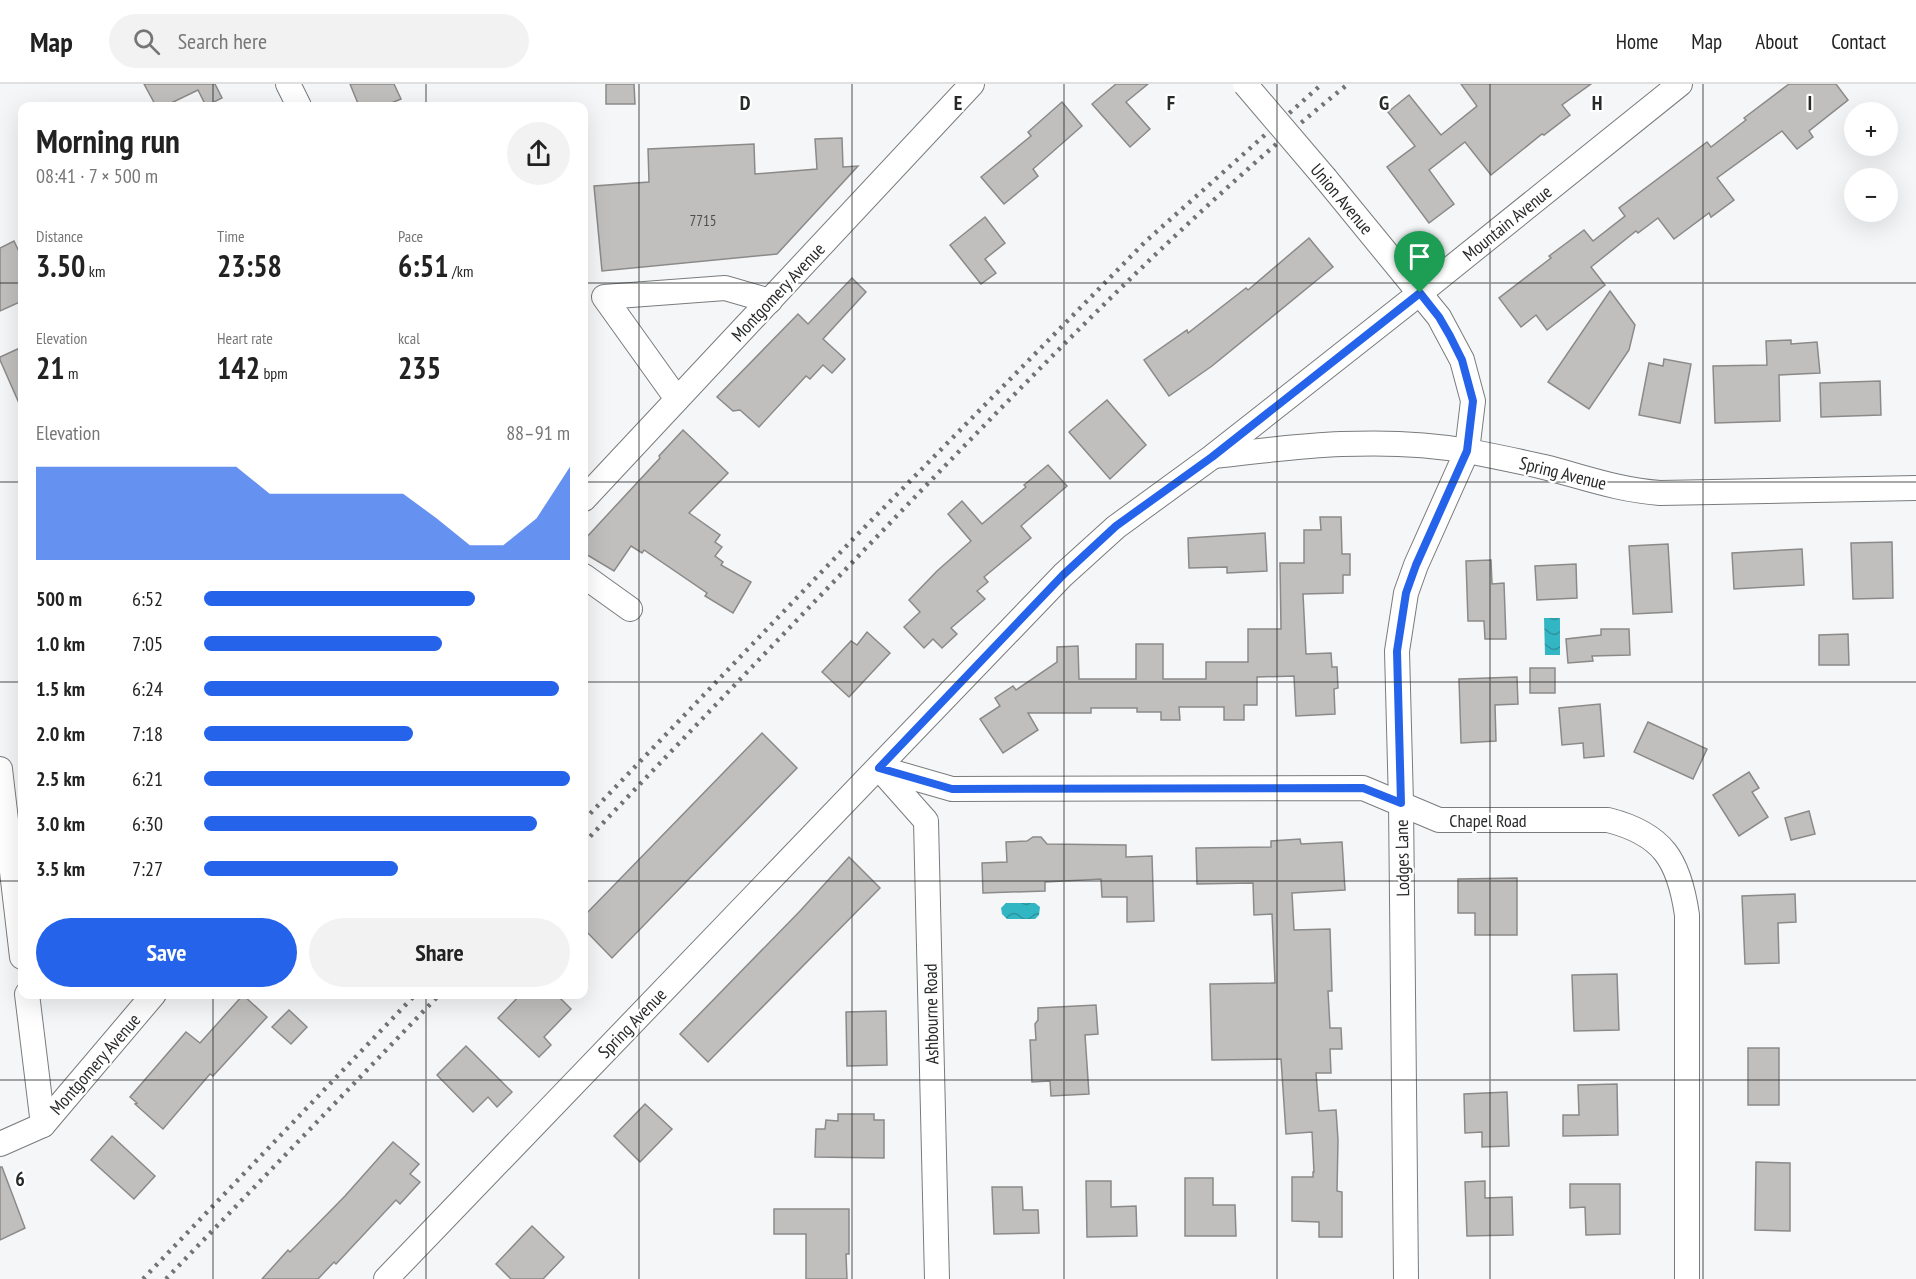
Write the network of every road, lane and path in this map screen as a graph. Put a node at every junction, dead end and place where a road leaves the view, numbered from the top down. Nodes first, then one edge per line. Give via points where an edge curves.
1 (288, 84) edge
2 (972, 84) edge
3 (1245, 84) edge
4 (1680, 84) edge
5 (297, 102) edge
6 (1420, 293) junction
7 (770, 301) junction
8 (677, 399) junction
9 (1467, 451) junction
10 (1212, 457) junction
11 (1916, 488) edge
12 (588, 495) edge
13 (588, 579) edge
14 (630, 609) dead end
15 (879, 768) junction
16 (0, 769) edge
17 (1401, 803) junction
18 (18, 923) edge
19 (28, 999) edge
20 (150, 999) edge
21 (43, 1125) junction
22 (0, 1144) edge
23 (386, 1279) edge
24 (936, 1279) edge
25 (1406, 1279) edge
26 (1687, 1279) edge

1 - 5 street
2 - 7 street, Montgomery Avenue
3 - 6 street, Union Avenue, bridge
4 - 6 street, Mountain Avenue
6 - 9 street, Union Avenue via 1450,336 1469,381 1473,401
6 - 10 street, Mountain Avenue
7 - 8 street, Montgomery Avenue
7 - 8 street via 725,288 604,297
8 - 12 street, Montgomery Avenue
9 - 10 street, Spring Avenue via 1413,443 1349,443
9 - 11 street, Spring Avenue via 1642,492
9 - 17 street, Lodges Lane via 1406,593 1397,651
10 - 15 street, Mountain Avenue via 1116,526 1063,575
13 - 14 street
15 - 17 street, Chapel Road via 952,789 1363,788
15 - 23 street, Spring Avenue
15 - 24 street, Ashbourne Road via 926,821
16 - 18 street
17 - 25 street, Lodges Lane
17 - 26 street, Chapel Road via 1439,820 1608,820 1625,824 1662,845 1676,870 1687,915
19 - 21 street
20 - 21 street, Montgomery Avenue
21 - 22 street, Montgomery Avenue

